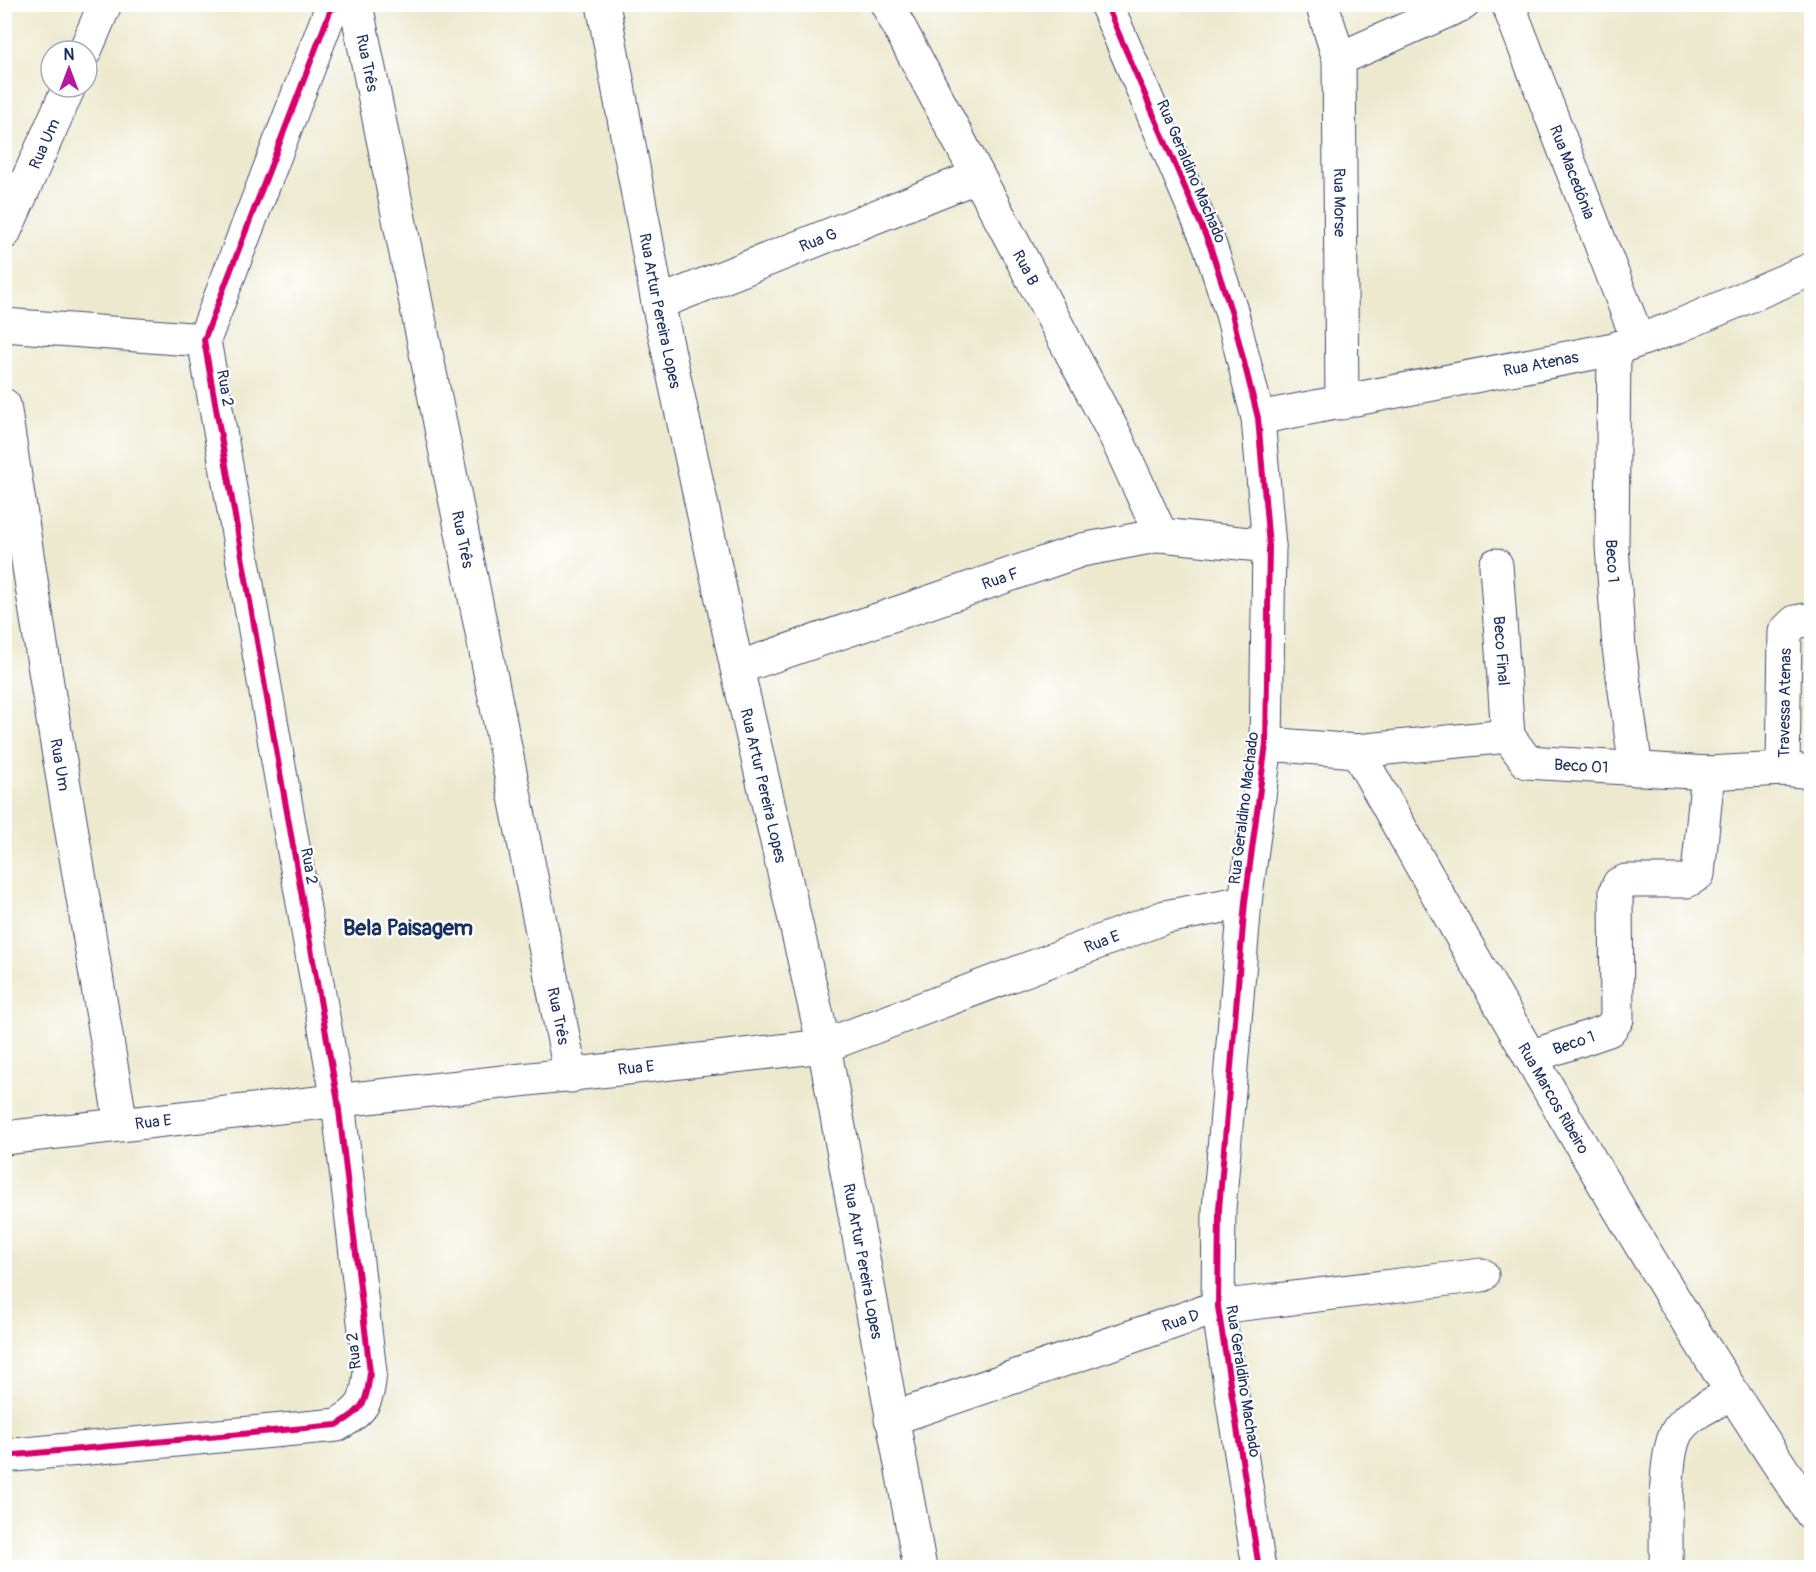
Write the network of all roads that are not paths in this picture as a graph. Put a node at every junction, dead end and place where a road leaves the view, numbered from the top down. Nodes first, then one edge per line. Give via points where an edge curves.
1 (105, 4) edge
2 (349, 4) edge
3 (356, 4) edge
4 (603, 4) edge
5 (887, 4) edge
6 (1106, 4) edge
7 (1322, 4) edge
8 (1463, 4) edge
9 (1508, 4) edge
10 (90, 39) edge
11 (1339, 59) junction
12 (64, 99) edge
13 (978, 176) junction
14 (4, 233) edge
15 (1808, 279) edge
16 (658, 303) junction
17 (4, 325) edge
18 (204, 340) junction
19 (1626, 345) junction
20 (1342, 403) junction
21 (4, 405) edge
22 (1258, 418) junction
23 (1161, 535) junction
24 (1269, 546) junction
25 (1496, 565) dead end
26 (1812, 619) edge
27 (737, 668) junction
28 (1508, 736) junction
29 (1266, 744) junction
30 (1356, 751) junction
31 (1636, 770) junction
32 (1797, 771) edge
33 (1708, 773) junction
34 (1245, 902) junction
35 (824, 1046) junction
36 (1530, 1057) junction
37 (571, 1076) junction
38 (338, 1102) junction
39 (121, 1124) junction
40 (4, 1138) edge
41 (1482, 1275) dead end
42 (1218, 1307) junction
43 (1731, 1394) junction
44 (891, 1419) junction
45 (4, 1456) edge
46 (1812, 1514) edge
47 (920, 1568) edge
48 (1259, 1568) edge
49 (1666, 1568) edge

1 - 10 street
2 - 18 street via 331,9
3 - 37 street, Rua Três
4 - 16 street, Rua Artur Pereira Lopes
5 - 13 street, Rua B
6 - 22 street, Rua Geraldino Machado via 1210,246
7 - 11 street, Rua Morse
8 - 11 street
9 - 19 street, Rua Macedônia
11 - 20 street, Rua Morse
12 - 14 street, Rua Um
13 - 16 street, Rua G
13 - 23 street, Rua B via 1116,437
15 - 19 street, Rua Atenas
16 - 27 street, Rua Artur Pereira Lopes
17 - 18 street
18 - 38 street, Rua 2
19 - 20 street, Rua Atenas
19 - 31 street, Beco 1 via 1612,546 1619,648
20 - 22 street, Rua Atenas
21 - 39 street, Rua Um
22 - 24 street, Rua Geraldino Machado
23 - 24 street, Rua F
23 - 27 street, Rua F via 1082,550
24 - 29 street, Rua Geraldino Machado
25 - 28 street, Beco Final
26 - 32 street, Travessa Atenas via 1795,622 1785,632
27 - 35 street, Rua Artur Pereira Lopes
28 - 30 street
28 - 31 street, Beco 01 via 1527,762
29 - 30 street
29 - 34 street, Rua Geraldino Machado
30 - 36 street, Rua Marcos Ribeiro
31 - 33 street, Travessa Atenas
32 - 33 street, Travessa Atenas
33 - 36 street, Beco 1 via 1698,874 1687,881 1626,881 1616,891 1615,1025
34 - 35 street, Rua E via 1165,917
34 - 42 street, Rua Geraldino Machado via 1219,1209
35 - 37 street, Rua E
35 - 44 street, Rua Artur Pereira Lopes
36 - 43 street, Rua Marcos Ribeiro
37 - 38 street, Rua E
38 - 39 street, Rua E
38 - 45 street, Rua 2 via 370,1372 367,1399 354,1415 337,1425
39 - 40 street, Rua E
41 - 42 street, Rua D
42 - 44 street, Rua D
42 - 48 street, Rua Geraldino Machado
43 - 46 street, Rua Marcos Ribeiro
43 - 49 street via 1692,1416 1678,1430 1670,1448
44 - 47 street, Rua Artur Pereira Lopes

